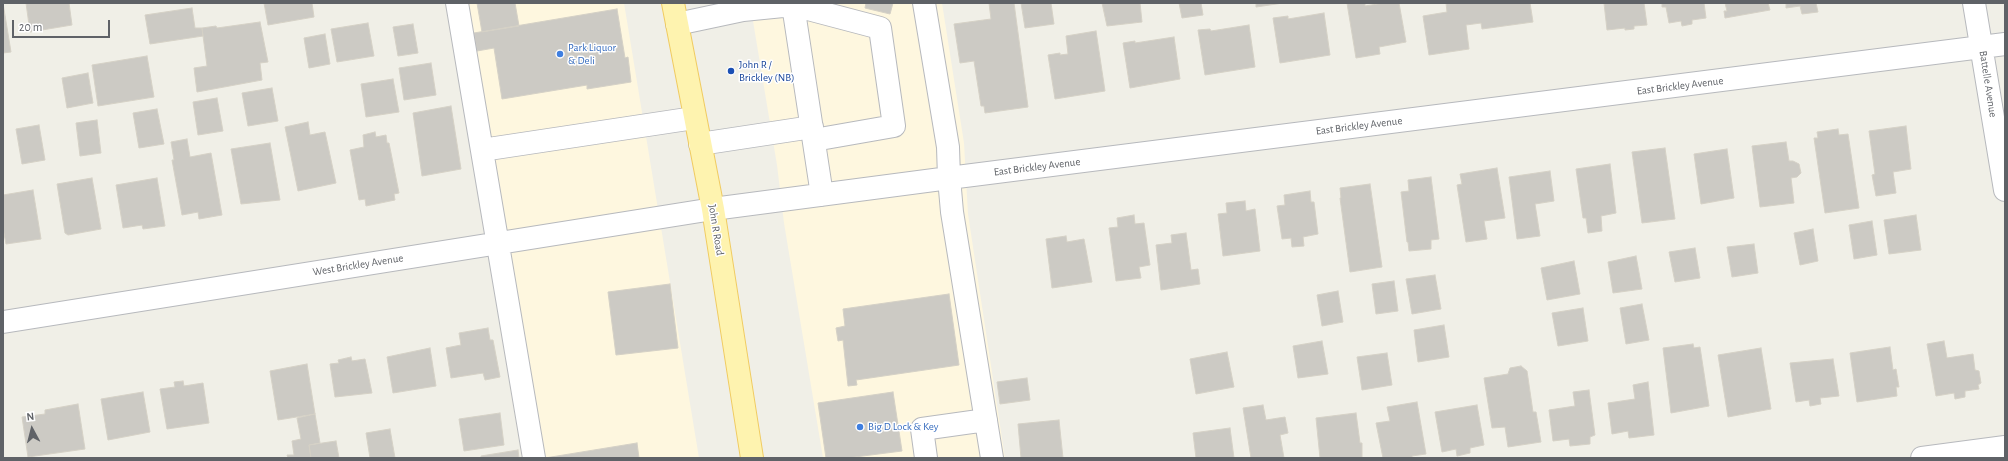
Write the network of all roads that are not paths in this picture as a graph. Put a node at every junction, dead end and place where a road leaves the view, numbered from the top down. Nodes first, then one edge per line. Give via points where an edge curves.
1 (457, 3) edge
2 (673, 3) edge
3 (924, 3) edge
4 (1974, 3) edge
5 (792, 5) junction
6 (677, 24) junction
7 (2005, 44) edge
8 (1982, 48) junction
9 (694, 118) junction
10 (813, 133) junction
11 (700, 144) junction
12 (482, 150) junction
13 (949, 178) junction
14 (2005, 190) edge
15 (822, 195) junction
16 (713, 210) junction
17 (499, 242) junction
18 (3, 322) edge
19 (986, 420) junction
20 (2005, 448) edge
21 (534, 458) edge
22 (752, 458) edge
23 (926, 458) edge
24 (992, 458) edge
25 (1922, 458) edge

1 - 12 street
2 - 6 main road, John R Road
3 - 13 street via 948,147
4 - 8 street, Battelle Avenue
5 - 6 street via 743,10
5 - 10 street
5 - 10 street via 880,28 894,126
6 - 9 main road, John R Road
7 - 8 street, East Brickley Avenue
8 - 13 street, East Brickley Avenue
8 - 14 street, Battelle Avenue
9 - 11 main road, John R Road
9 - 12 street
10 - 11 street
10 - 15 street
11 - 16 main road, John R Road
12 - 17 street
13 - 15 street, East Brickley Avenue
13 - 19 street via 952,212
15 - 16 street, East Brickley Avenue
16 - 17 street, West Brickley Avenue
16 - 22 main road, John R Road
17 - 18 street, West Brickley Avenue
17 - 21 street
19 - 23 street via 922,429
19 - 24 street
20 - 25 street

